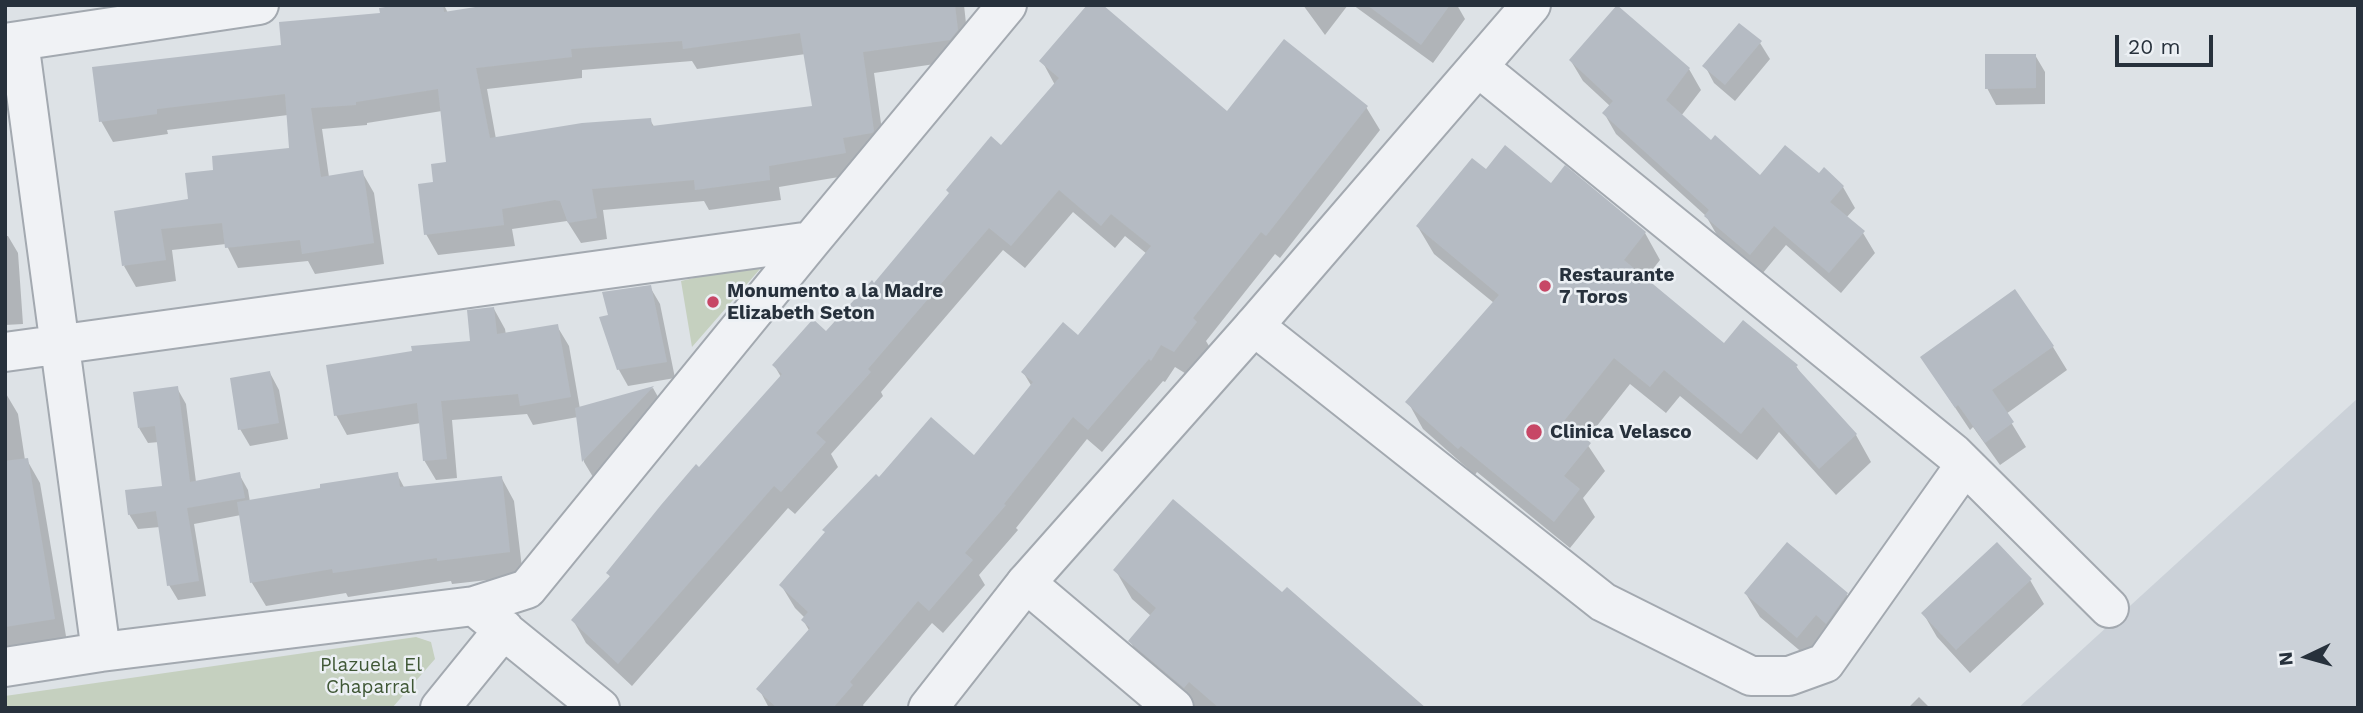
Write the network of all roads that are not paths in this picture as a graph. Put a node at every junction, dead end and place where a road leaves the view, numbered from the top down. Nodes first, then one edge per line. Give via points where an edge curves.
1 (259, 5) edge
2 (1007, 5) edge
3 (1531, 5) edge
4 (12, 42) edge
5 (1478, 67) junction
6 (811, 241) junction
7 (1254, 326) junction
8 (58, 345) junction
9 (5, 352) edge
10 (1965, 465) junction
11 (1026, 583) junction
12 (474, 606) junction
13 (2109, 608) dead end
14 (504, 629) junction
15 (102, 652) junction
16 (5, 667) edge
17 (440, 708) edge
18 (600, 708) edge
19 (928, 708) edge
20 (1174, 708) edge

1 - 4 street
2 - 6 street
3 - 5 street
4 - 8 street
5 - 7 street
5 - 10 street
6 - 8 street
6 - 12 street via 527,589
7 - 10 street via 1603,602 1751,676 1789,676 1825,663
7 - 11 street
8 - 9 street
8 - 15 street
10 - 13 street
11 - 19 street
11 - 20 street
12 - 14 street
12 - 15 street
14 - 17 street
14 - 18 street
15 - 16 street

